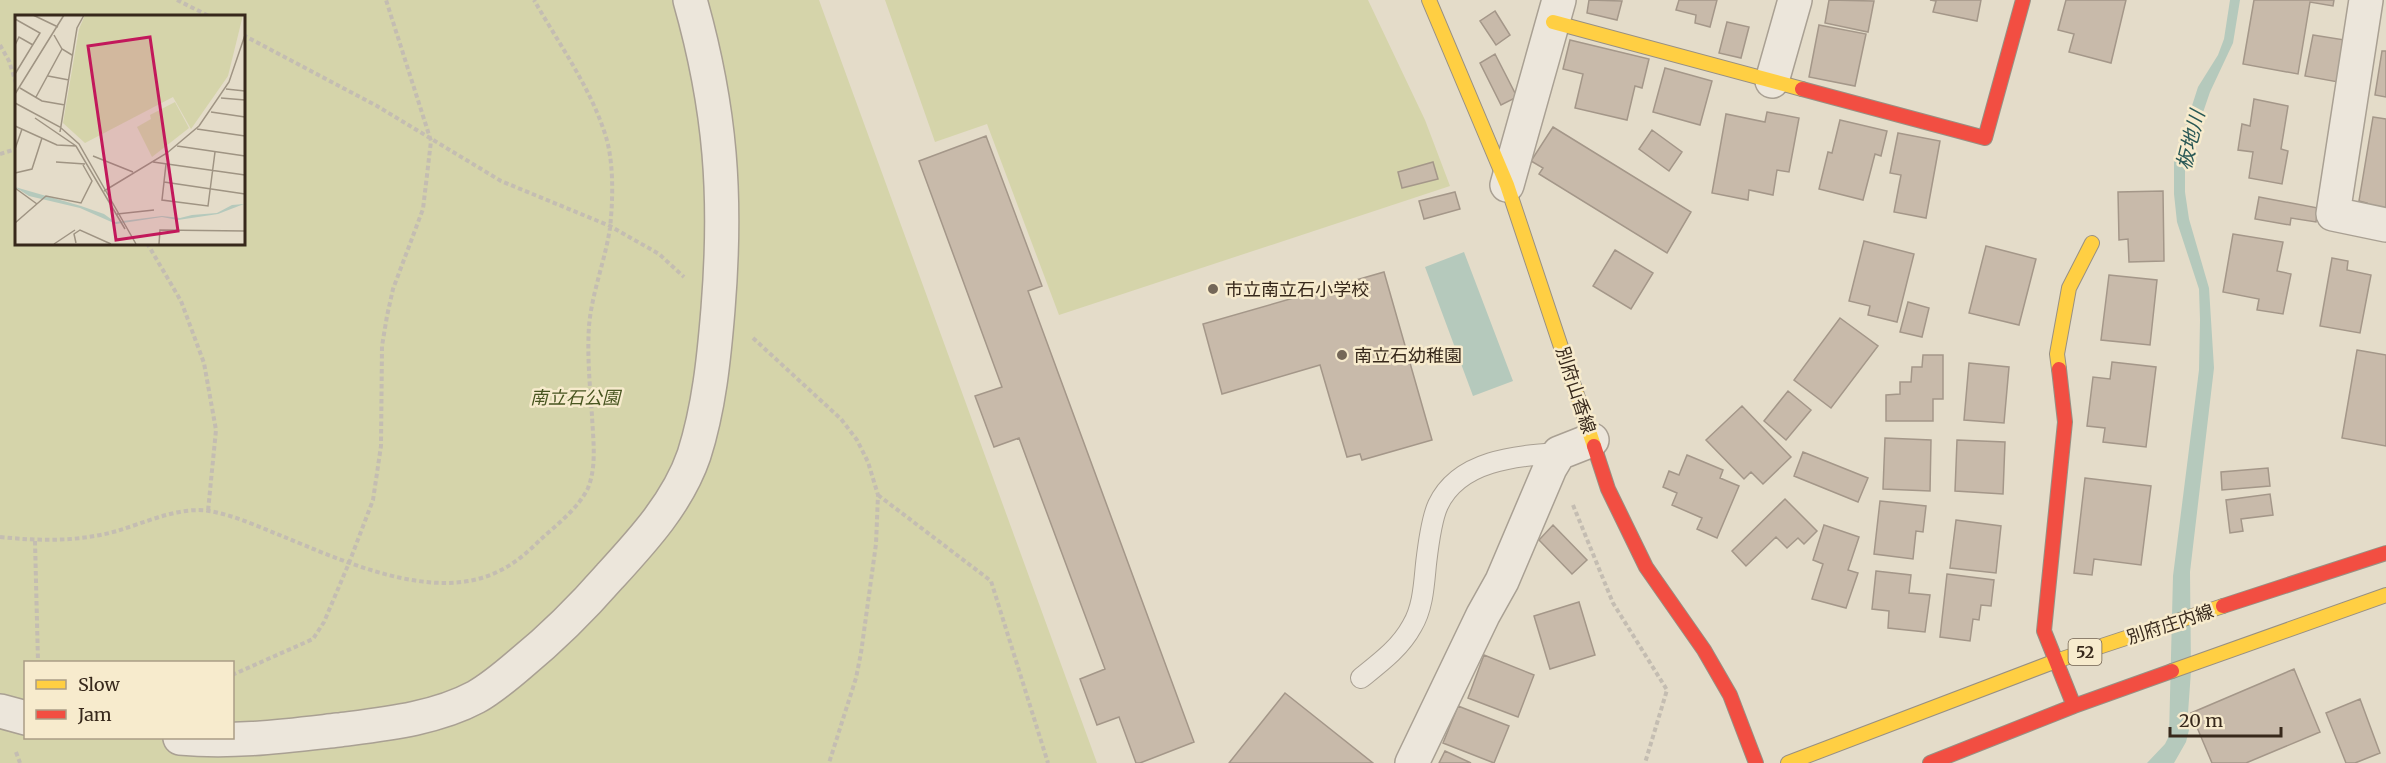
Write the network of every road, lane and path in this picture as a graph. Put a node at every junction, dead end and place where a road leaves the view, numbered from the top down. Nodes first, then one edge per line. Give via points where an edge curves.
1 (177, 0) edge
2 (386, 0) edge
3 (534, 0) edge
4 (690, 0) edge
5 (1429, 0) edge
6 (1795, 0) edge
7 (2024, 0) edge
8 (2366, 0) edge
9 (1556, 11) edge
10 (207, 15) edge
11 (244, 36) edge
12 (0, 45) edge
13 (15, 80) edge
14 (1772, 81) junction
15 (431, 141) junction
16 (15, 149) edge
17 (0, 154) edge
18 (1507, 185) junction
19 (2386, 225) edge
20 (2092, 243) dead end
21 (148, 244) edge
22 (1592, 440) junction
23 (1559, 453) junction
24 (878, 495) dead end
25 (208, 511) junction
26 (0, 537) edge
27 (35, 541) junction
28 (2386, 553) edge
29 (349, 563) junction
30 (2386, 595) edge
31 (38, 661) edge
32 (2056, 661) junction
33 (234, 674) edge
34 (1361, 678) dead end
35 (2074, 706) junction
36 (0, 711) edge
37 (24, 717) edge
38 (234, 739) edge
39 (1048, 763) edge
40 (1412, 763) edge
41 (1645, 763) edge
42 (1756, 763) edge
43 (1788, 763) edge
44 (1930, 763) edge

1 - 10 path
2 - 15 path
3 - 29 path via 584,85 606,138 611,163 610,226 589,326 594,457 588,488 573,509 521,558 498,572 446,583 416,581
4 - 38 street via 705,53 716,116 723,194 722,261 710,390 686,474 661,517 550,639 494,687 474,698 426,715 367,726
5 - 18 main road, 別府山香線
6 - 14 street
7 - 14 main road via 1985,138
8 - 19 street via 2333,214
9 - 14 main road
9 - 18 street
11 - 15 path via 377,106
12 - 13 path
15 - 29 path via 423,209 393,289 382,346 377,480
16 - 17 path
18 - 22 main road, 別府山香線
20 - 32 main road via 2069,288 2057,354 2065,422 2044,631
21 - 25 path via 181,301 204,363 216,430
22 - 23 street
22 - 42 main road, 別府山香線 via 1626,528 1646,567 1730,695
23 - 34 lane via 1516,456 1490,463 1466,474 1448,489 1437,506 1414,624 1400,644
23 - 40 street via 1502,581
23 - 41 path via 1569,494 1613,603 1667,690
24 - 39 path via 991,581
25 - 27 path via 177,513 70,541
25 - 29 path via 256,525
26 - 27 path
27 - 31 path
28 - 32 main road, 別府庄内線 / 52
29 - 33 path via 313,639
30 - 35 main road
32 - 35 main road
32 - 43 main road, 別府庄内線 / 52
35 - 44 main road
36 - 37 street

